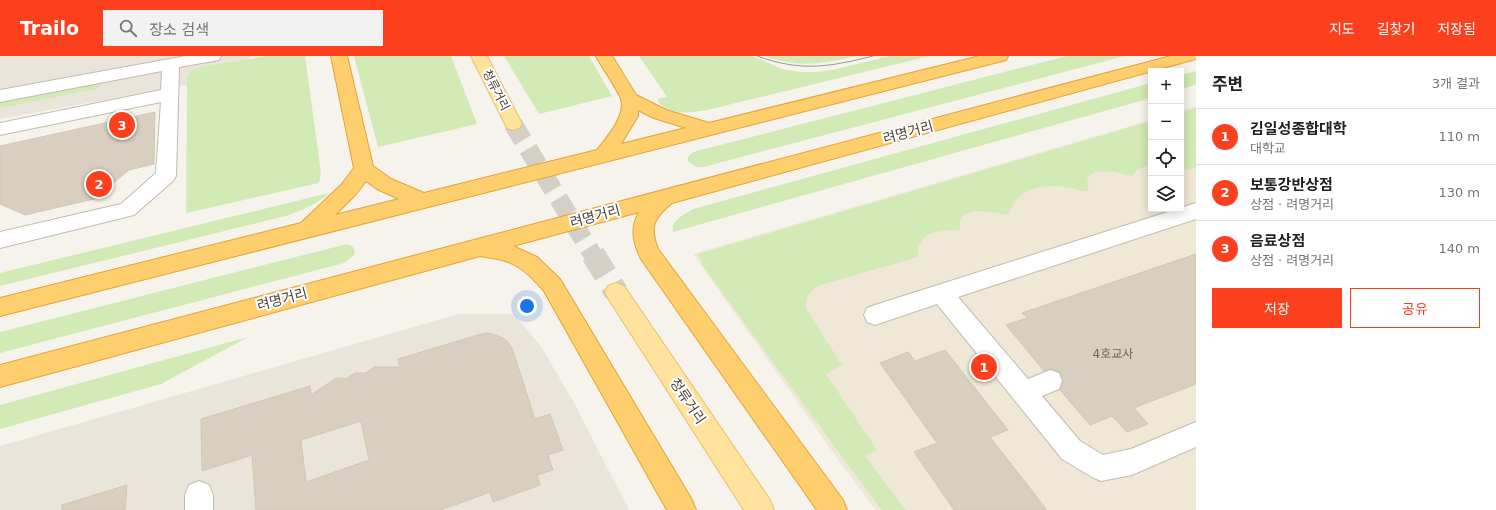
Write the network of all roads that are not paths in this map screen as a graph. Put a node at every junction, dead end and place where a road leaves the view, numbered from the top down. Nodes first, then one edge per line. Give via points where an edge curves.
1 (213, 56) edge
2 (339, 56) edge
3 (479, 56) edge
4 (604, 56) edge
5 (1000, 56) edge
6 (1190, 56) edge
7 (171, 64) junction
8 (170, 94) junction
9 (0, 96) edge
10 (630, 98) junction
11 (513, 124) tunnel mouth
12 (0, 129) edge
13 (709, 129) junction
14 (603, 156) junction
15 (364, 169) junction
16 (666, 197) junction
17 (422, 200) junction
18 (1196, 211) edge
19 (307, 229) junction
20 (0, 240) edge
21 (476, 248) junction
22 (616, 292) tunnel mouth
23 (941, 293) junction
24 (0, 307) edge
25 (875, 315) dead end
26 (0, 376) edge
27 (1050, 381) dead end
28 (1024, 393) junction
29 (1196, 434) edge
30 (682, 510) edge
31 (760, 510) edge
32 (833, 510) edge

1 - 7 street
2 - 15 highway
3 - 11 main road, 청류거리
4 - 10 highway
5 - 13 highway
6 - 16 highway, 려명거리
7 - 8 street
7 - 9 street
8 - 12 street
8 - 20 street via 166,176 155,186 127,210
10 - 13 highway via 660,114
10 - 14 highway via 629,116
13 - 14 highway
14 - 17 highway
15 - 17 highway via 376,180
15 - 19 highway via 344,194
16 - 21 highway, 려명거리
16 - 32 highway via 649,210 644,222 642,236 649,253
17 - 19 highway
18 - 23 street
19 - 24 highway
21 - 26 highway, 려명거리
21 - 30 highway via 500,251 524,259 539,269 552,285
22 - 31 main road, 청류거리
23 - 25 street
23 - 28 street
27 - 28 street
28 - 29 street via 1071,450 1101,468 1132,462

